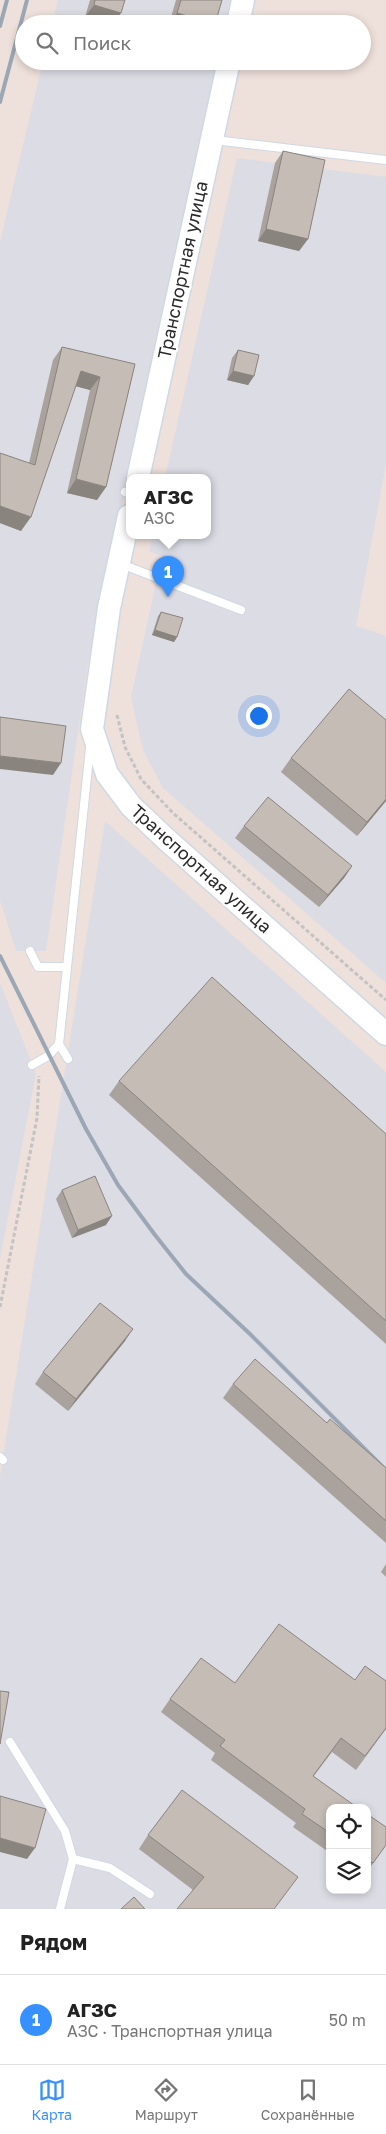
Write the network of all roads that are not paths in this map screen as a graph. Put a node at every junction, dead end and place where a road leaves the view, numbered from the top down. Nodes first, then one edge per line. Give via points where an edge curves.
1 (243, 0) edge
2 (240, 15) edge
3 (227, 70) edge
4 (212, 139) junction
5 (386, 160) edge
6 (134, 474) edge
7 (126, 530) edge
8 (119, 564) junction
9 (241, 610) dead end
10 (92, 729) junction
11 (30, 951) dead end
12 (67, 967) junction
13 (386, 1034) edge
14 (59, 1044) junction
15 (68, 1059) dead end
16 (34, 1064) road end
17 (10, 1742) dead end
18 (73, 1859) junction
19 (150, 1894) dead end
20 (60, 1909) edge

1 - 2 street
3 - 4 street, Транспортная улица
4 - 5 lane
4 - 6 street, Транспортная улица
7 - 8 street, Транспортная улица
8 - 9 lane
8 - 10 street, Транспортная улица via 109,608
10 - 12 lane
10 - 13 street, Транспортная улица via 107,774 132,806
11 - 12 lane via 38,967
12 - 14 lane
14 - 15 lane
14 - 16 lane
17 - 18 lane via 65,1831
18 - 19 lane via 110,1868
18 - 20 lane

